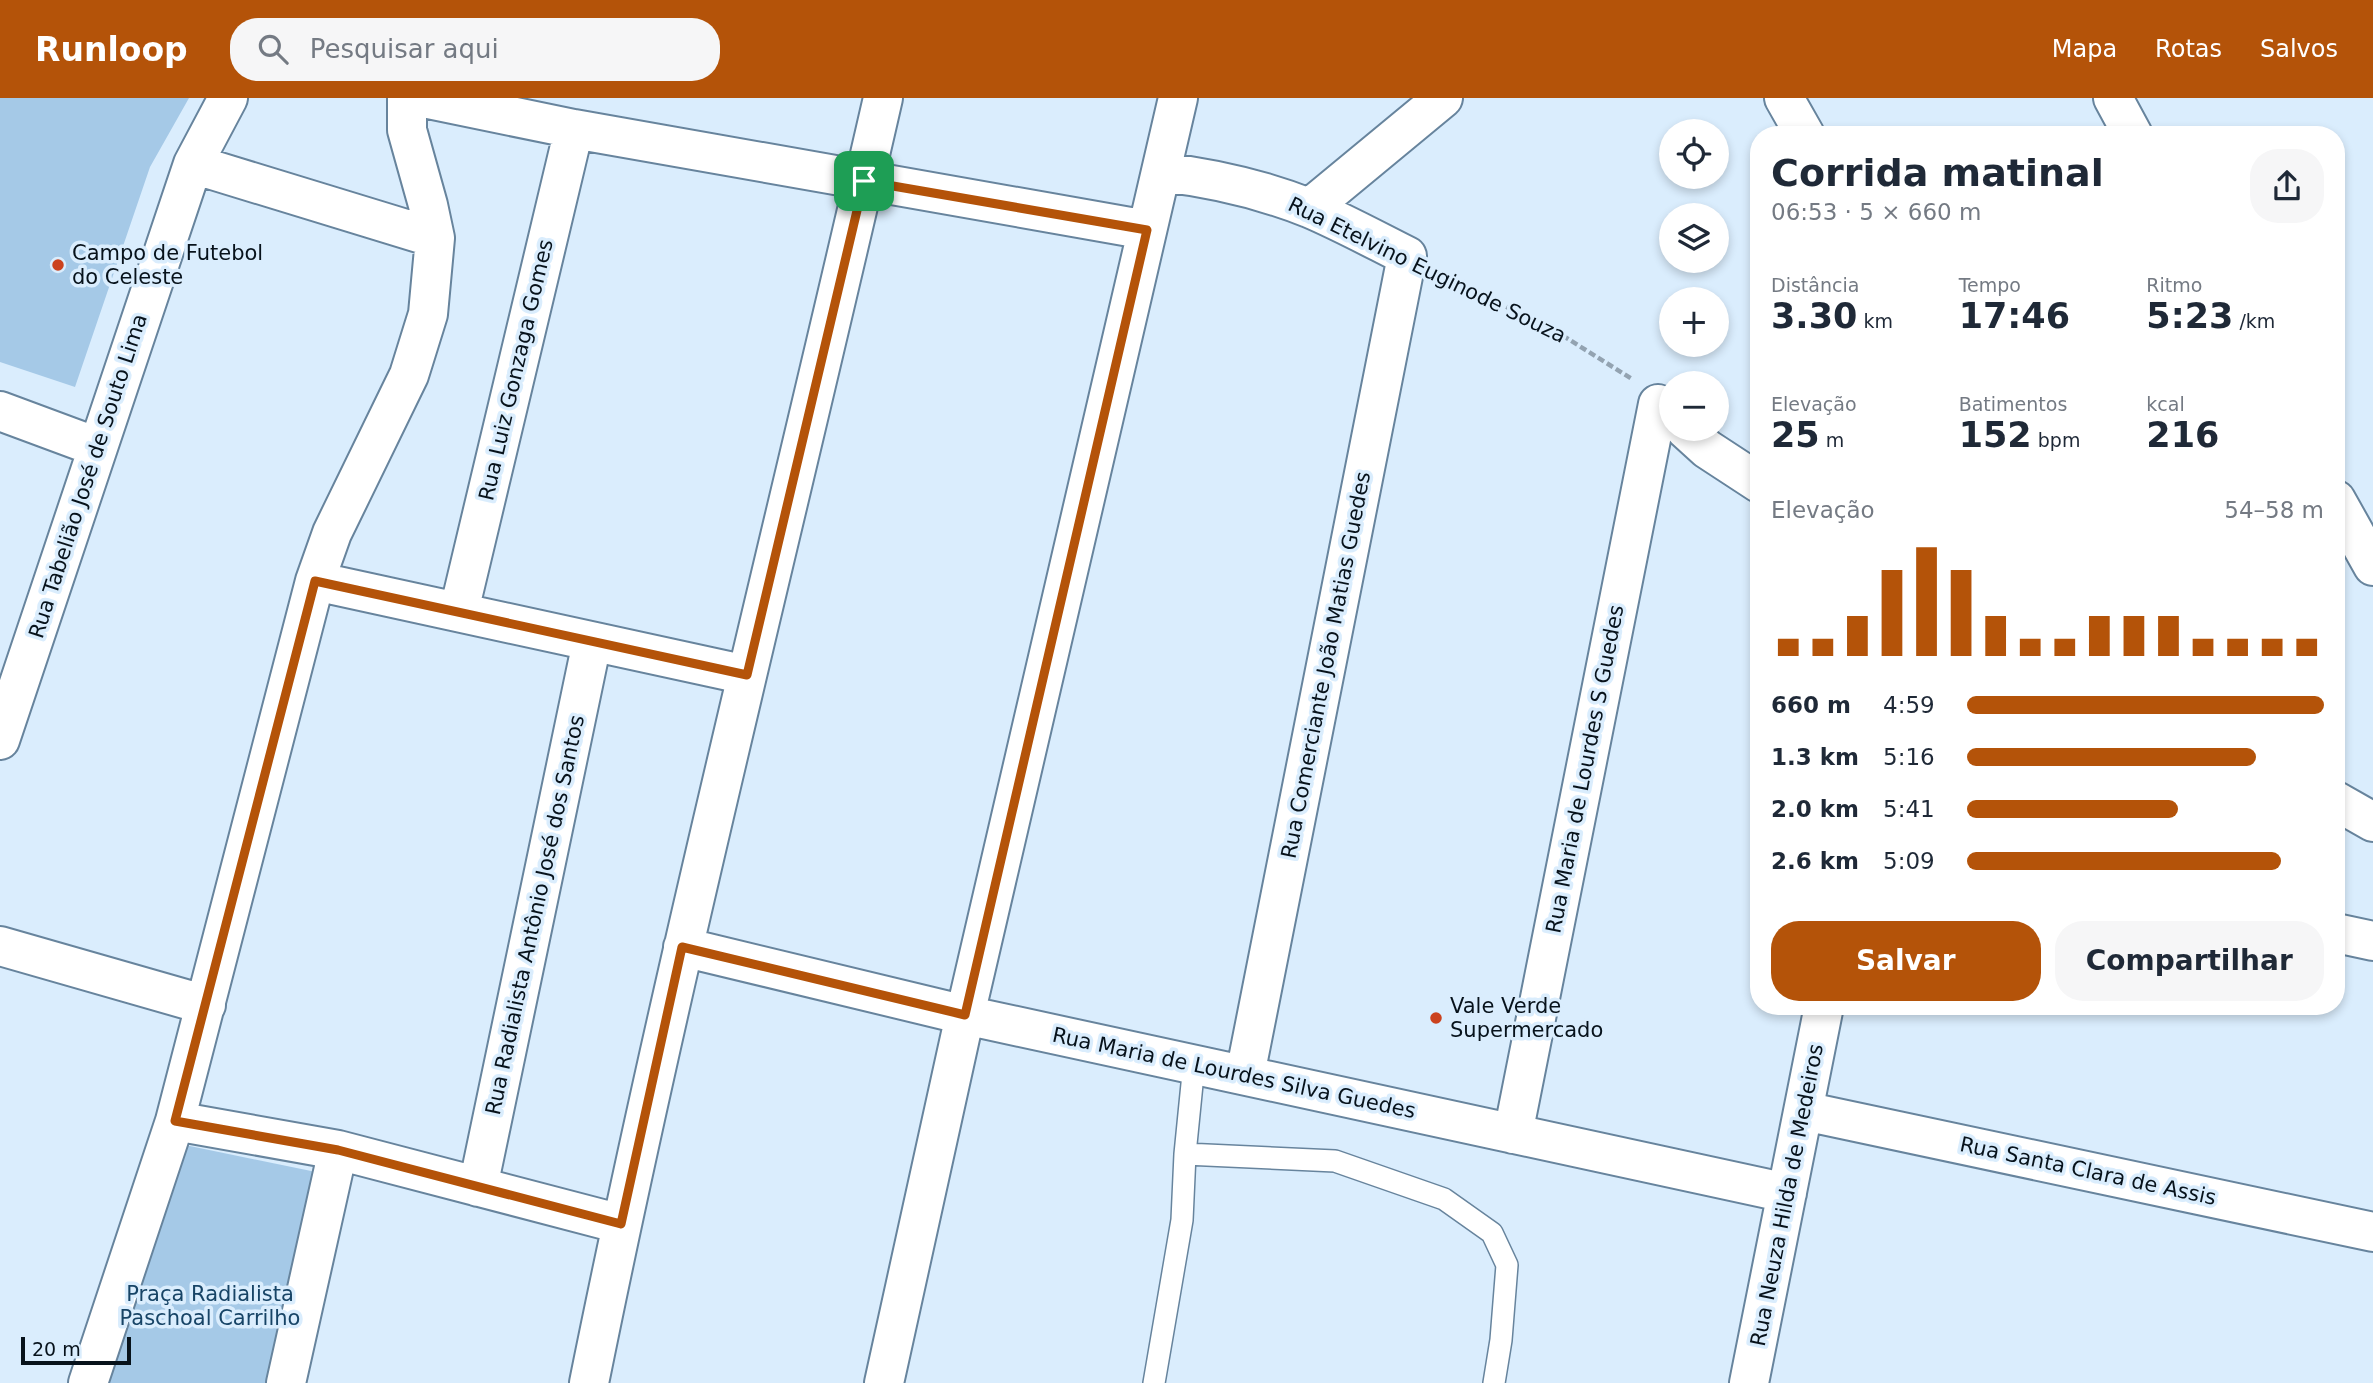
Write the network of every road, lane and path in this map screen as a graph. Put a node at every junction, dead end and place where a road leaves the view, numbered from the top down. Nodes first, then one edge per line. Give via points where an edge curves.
1 (228, 98) edge
2 (407, 98) edge
3 (423, 98) edge
4 (883, 98) edge
5 (1178, 98) edge
6 (1443, 98) edge
7 (1784, 98) edge
8 (2113, 98) edge
9 (1800, 126) edge
10 (2128, 126) edge
11 (574, 129) junction
12 (192, 164) junction
13 (1161, 172) junction
14 (864, 181) junction
15 (1310, 208) junction
16 (1147, 230) junction
17 (435, 238) junction
18 (1407, 256) junction
19 (1659, 405) edge
20 (0, 411) edge
21 (1665, 441) edge
22 (1698, 441) edge
23 (97, 447) junction
24 (1750, 477) edge
25 (2345, 516) edge
26 (2373, 566) edge
27 (315, 581) junction
28 (459, 611) junction
29 (592, 642) junction
30 (747, 675) junction
31 (0, 740) edge
32 (2345, 807) edge
33 (2373, 822) edge
34 (2345, 935) edge
35 (2373, 941) edge
36 (0, 946) edge
37 (682, 947) junction
38 (206, 1005) junction
39 (965, 1015) junction
40 (1823, 1015) edge
41 (1194, 1064) junction
42 (1245, 1075) junction
43 (1804, 1111) junction
44 (175, 1121) junction
45 (1513, 1134) junction
46 (338, 1150) junction
47 (1185, 1154) junction
48 (478, 1188) junction
49 (1787, 1193) junction
50 (621, 1224) junction
51 (2373, 1232) edge
52 (88, 1383) edge
53 (285, 1383) edge
54 (589, 1383) edge
55 (884, 1383) edge
56 (1154, 1383) edge
57 (1494, 1383) edge
58 (1749, 1383) edge

1 - 12 street, Rua Tabelião José de Souto Lima
2 - 17 street via 407,130
3 - 11 street
4 - 14 street
5 - 13 street
6 - 15 street
7 - 9 street
8 - 10 street
11 - 14 street
11 - 28 street, Rua Luiz Gonzaga Gomes
12 - 17 street
12 - 23 street, Rua Tabelião José de Souto Lima
13 - 15 street, Rua Etelvino Euginode Souza via 1212,178
13 - 16 street
14 - 16 street
14 - 30 street
15 - 18 street, Rua Etelvino Euginode Souza
16 - 39 street
17 - 27 street via 428,314 409,375 332,533
18 - 19 path, Rua Etelvino Euginode Souza via 1565,337 1629,377
18 - 42 street, Rua Comerciante João Matias Guedes
20 - 23 street
21 - 45 street, Rua Maria de Lourdes S Guedes
22 - 24 street
23 - 31 street, Rua Tabelião José de Souto Lima
25 - 26 street
27 - 28 street
27 - 38 street
28 - 29 street
29 - 30 street
29 - 48 street, Rua Radialista Antônio José dos Santos
30 - 37 street
32 - 33 street
34 - 35 street
36 - 38 street
37 - 39 street, Rua Maria de Lourdes Silva Guedes
37 - 50 street
38 - 44 street
39 - 41 street, Rua Maria de Lourdes Silva Guedes
39 - 55 street
40 - 43 street, Rua Neuza Hilda de Medeiros
41 - 42 street, Rua Maria de Lourdes Silva Guedes
41 - 47 lane
42 - 45 street, Rua Maria de Lourdes Silva Guedes
43 - 49 street, Rua Neuza Hilda de Medeiros
43 - 51 street, Rua Santa Clara de Assis
44 - 46 street
44 - 52 street
45 - 49 street, Rua Maria de Lourdes Silva Guedes
46 - 48 street
46 - 53 street
47 - 56 lane via 1182,1220
47 - 57 lane via 1335,1161 1444,1199 1492,1233 1507,1265
48 - 50 street
49 - 58 street, Rua Neuza Hilda de Medeiros
50 - 54 street

